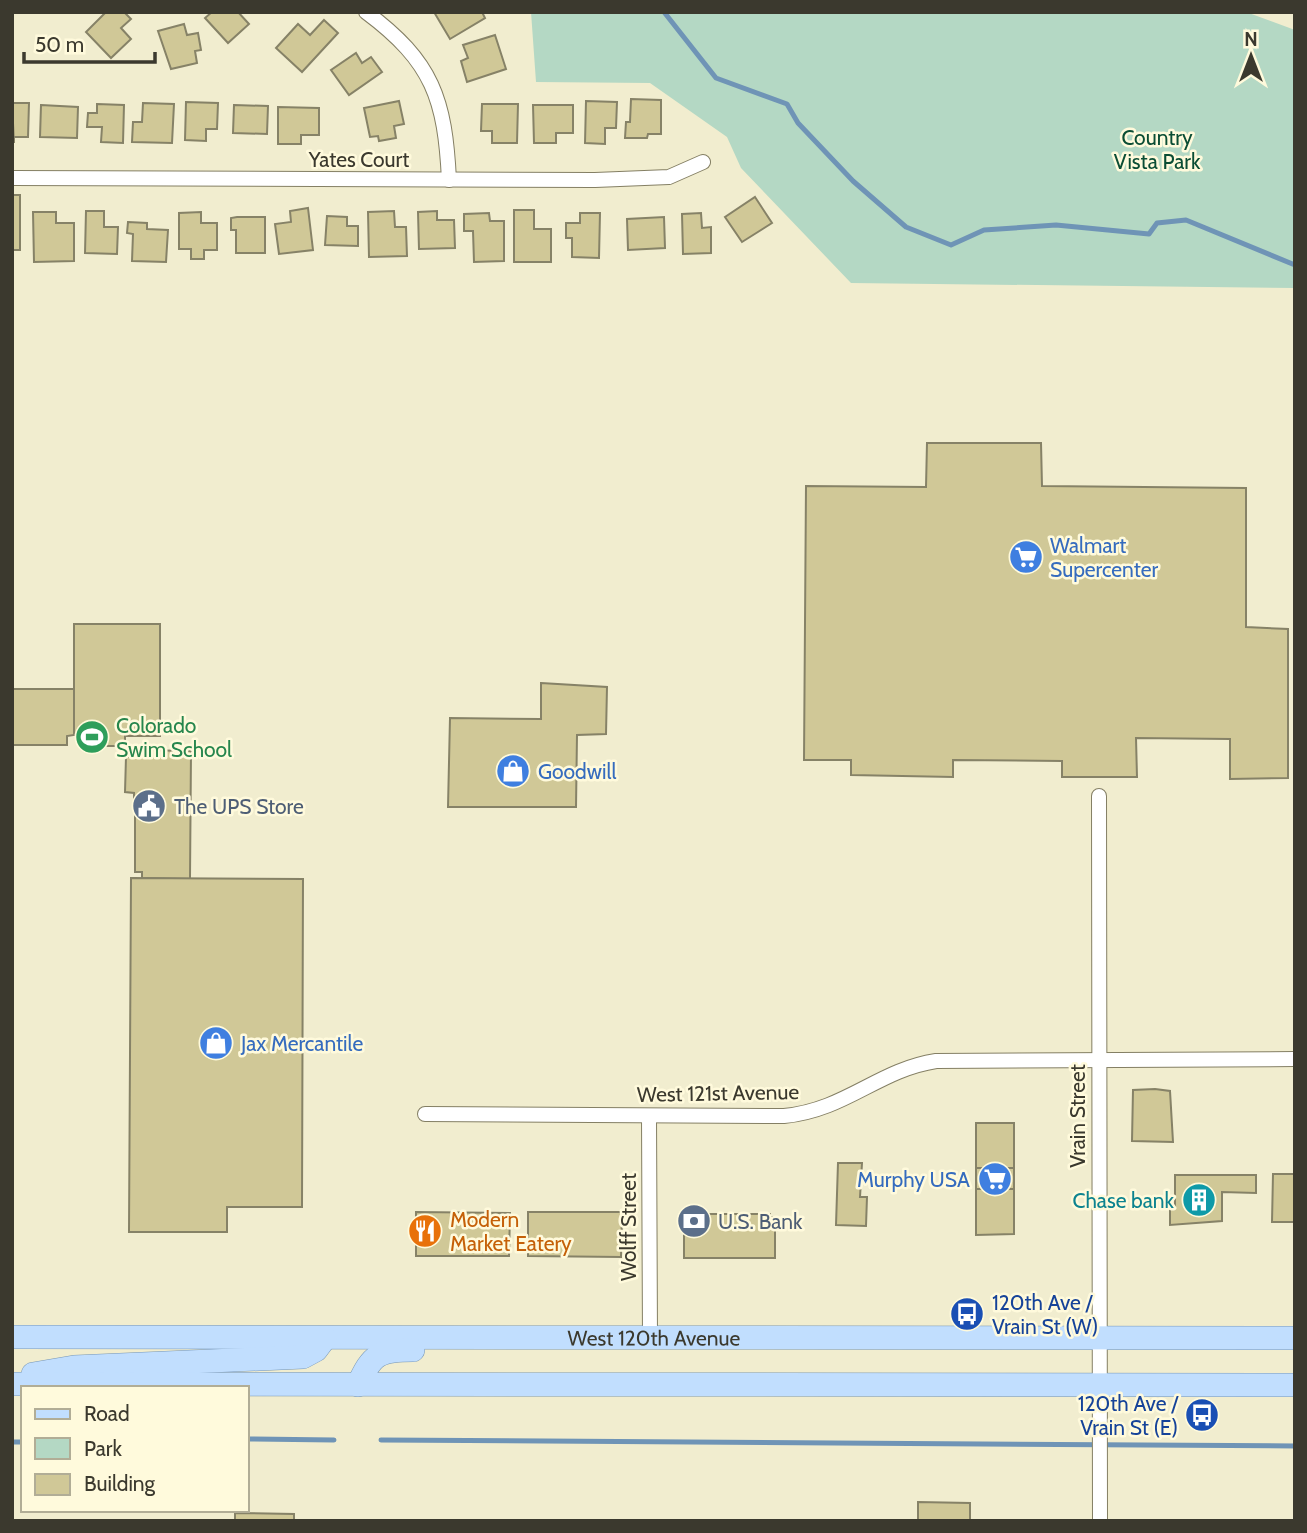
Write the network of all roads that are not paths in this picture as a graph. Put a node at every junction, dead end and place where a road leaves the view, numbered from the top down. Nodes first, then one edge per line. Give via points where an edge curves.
1 (366, 12) edge
2 (703, 162) dead end
3 (12, 178) edge
4 (449, 180) junction
5 (1099, 796) dead end
6 (1099, 1059) junction
7 (1295, 1059) edge
8 (425, 1114) dead end
9 (649, 1116) junction
10 (12, 1337) edge
11 (1098, 1337) junction
12 (325, 1338) junction
13 (645, 1338) junction
14 (1295, 1338) edge
15 (12, 1378) edge
16 (12, 1384) edge
17 (1098, 1384) junction
18 (358, 1385) junction
19 (1295, 1385) edge
20 (1100, 1521) edge

1 - 4 street via 411,51 426,71 441,108
2 - 4 street, Yates Court via 670,177
3 - 4 street, Yates Court
5 - 6 street, Vrain Street
6 - 7 street, West 121st Avenue
6 - 9 street, West 121st Avenue via 936,1061 901,1068 839,1103 809,1113
6 - 11 street, Vrain Street
8 - 9 street, West 121st Avenue
9 - 13 street, Wolff Street
10 - 12 main road, West 120th Avenue
11 - 13 main road, West 120th Avenue
11 - 14 main road, West 120th Avenue
11 - 17 street, Vrain Street
12 - 13 main road, West 120th Avenue
12 - 15 main road via 303,1357 74,1367
13 - 18 main road via 605,1352 389,1350 369,1360
16 - 18 main road
17 - 18 main road
17 - 19 main road
17 - 20 street, Vrain Street

